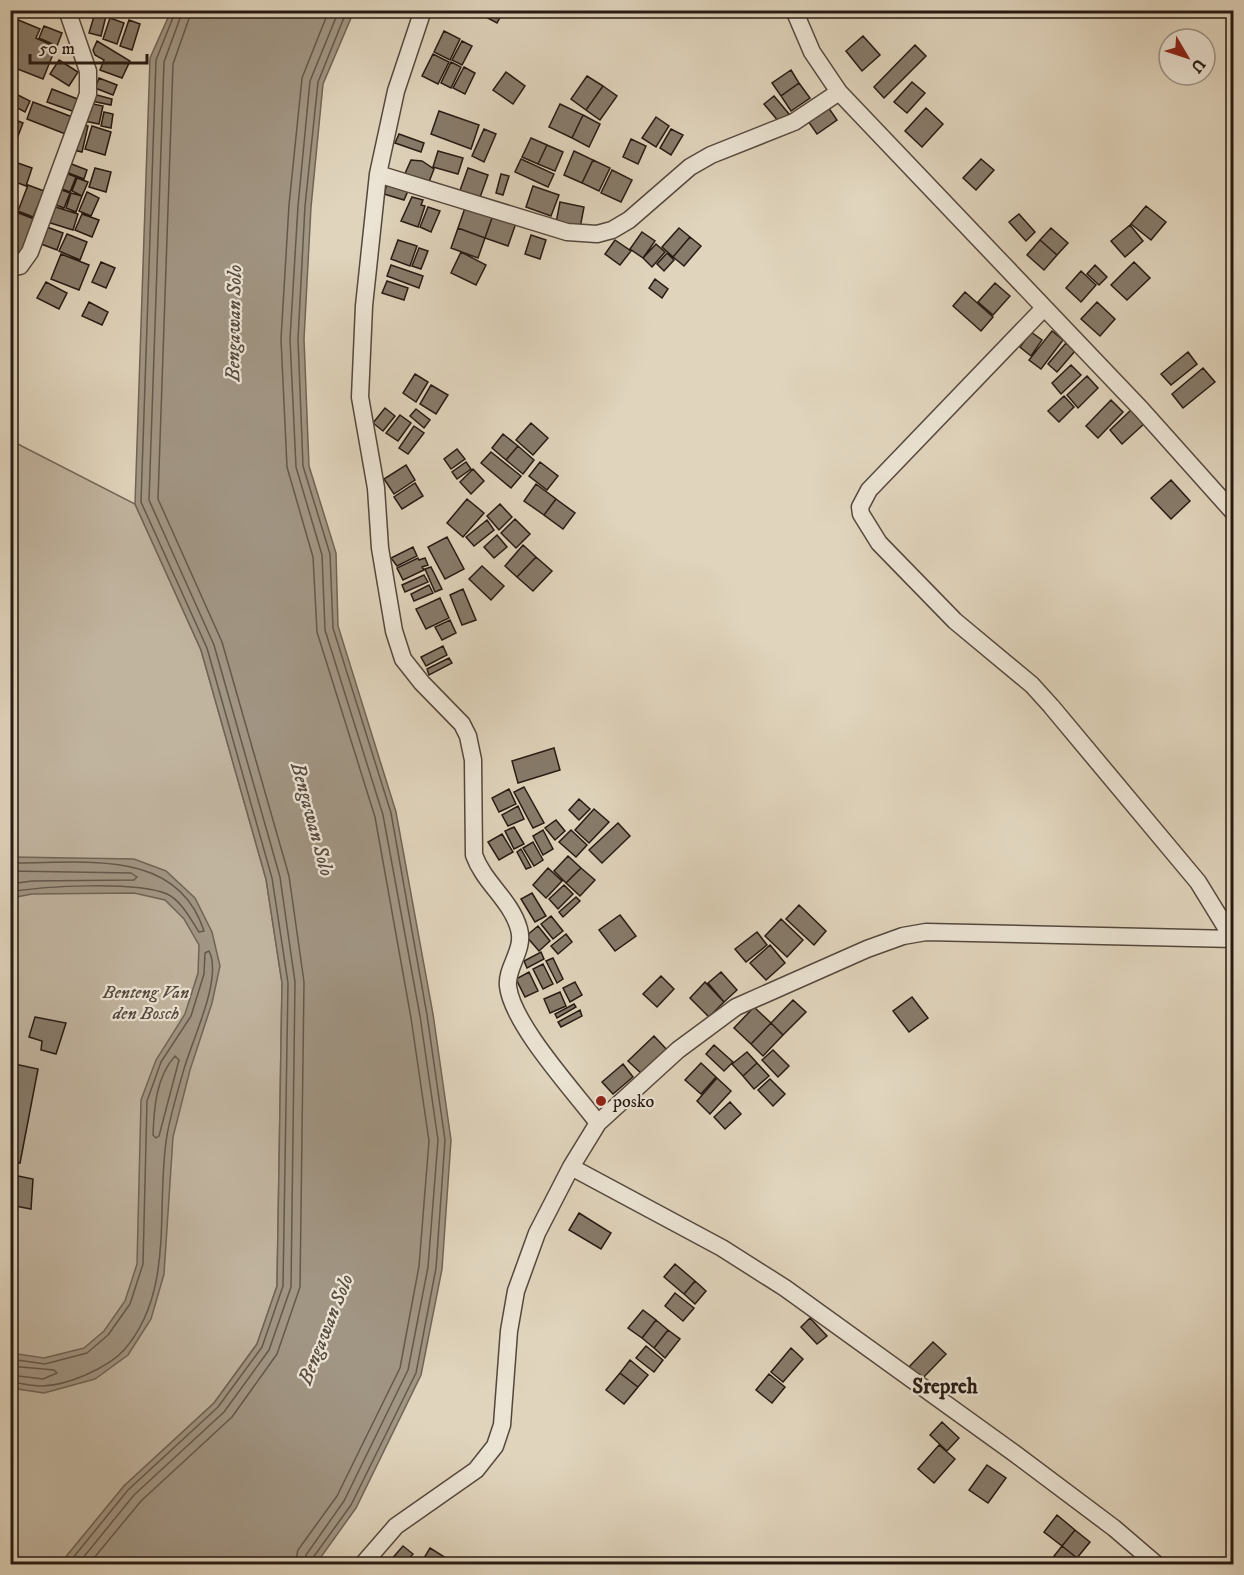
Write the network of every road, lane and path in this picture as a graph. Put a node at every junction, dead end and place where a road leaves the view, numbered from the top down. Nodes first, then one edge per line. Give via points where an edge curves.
1 (67, 10) edge
2 (423, 10) edge
3 (794, 10) edge
4 (839, 92) junction
5 (378, 174) junction
6 (10, 268) edge
7 (1044, 308) junction
8 (1233, 513) edge
9 (1233, 939) edge
10 (598, 1123) junction
11 (571, 1167) junction
12 (363, 1564) edge
13 (1156, 1564) edge

1 - 6 street via 88,71 88,94 30,252 20,266
2 - 5 street via 396,91
3 - 4 street via 812,52
4 - 5 street via 794,122 690,167 629,220 597,234 567,232
4 - 7 street
5 - 10 street via 364,306 360,397 394,631 403,659 462,724 468,736 474,855 484,877 515,917 520,932 518,956 507,983 509,994 532,1037
7 - 8 street
7 - 9 street via 869,490 860,507 861,514 879,543 955,621 1051,706 1198,882
9 - 10 street via 926,932 903,936 736,1007 678,1050
10 - 11 street
11 - 12 street via 537,1233 516,1291 502,1425 495,1446 476,1470 396,1526
11 - 13 street via 722,1248 785,1288 1014,1453

